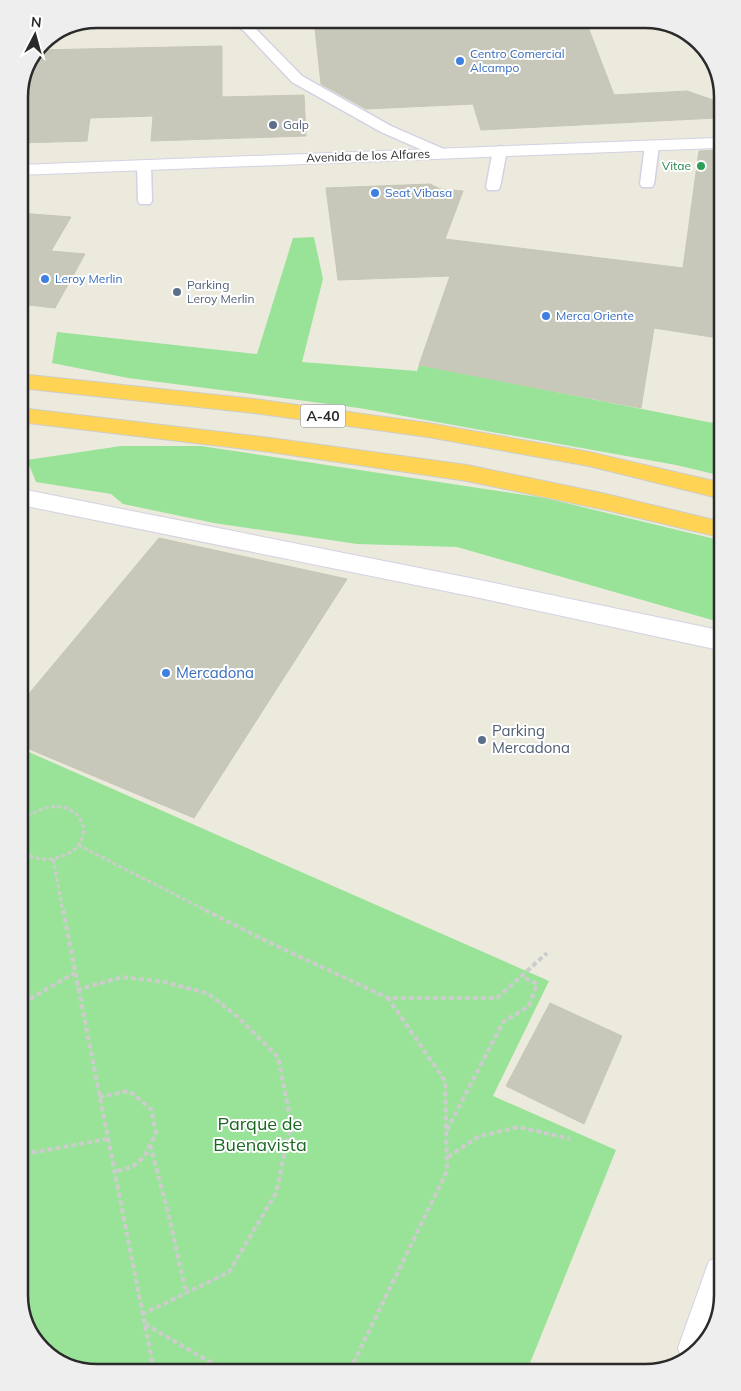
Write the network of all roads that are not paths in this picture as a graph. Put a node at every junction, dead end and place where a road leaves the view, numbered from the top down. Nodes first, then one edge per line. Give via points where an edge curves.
1 (248, 28) edge
2 (714, 143) edge
3 (652, 145) junction
4 (500, 150) junction
5 (441, 153) junction
6 (144, 165) junction
7 (28, 170) edge
8 (647, 184) dead end
9 (493, 187) dead end
10 (145, 201) dead end
11 (28, 382) edge
12 (28, 416) edge
13 (714, 489) edge
14 (28, 498) edge
15 (714, 528) edge
16 (714, 639) edge
17 (713, 1300) edge
18 (702, 1333) edge

1 - 5 lane via 297,80 386,129
2 - 3 street, Avenida de los Alfares
3 - 4 street, Avenida de los Alfares
3 - 8 lane
4 - 5 street, Avenida de los Alfares
4 - 9 lane
5 - 6 street, Avenida de los Alfares
6 - 7 street, Avenida de los Alfares
6 - 10 lane
11 - 13 highway, A-40 via 254,406 428,430 589,459
12 - 15 highway, A-40 via 467,473
14 - 16 street
17 - 18 street

